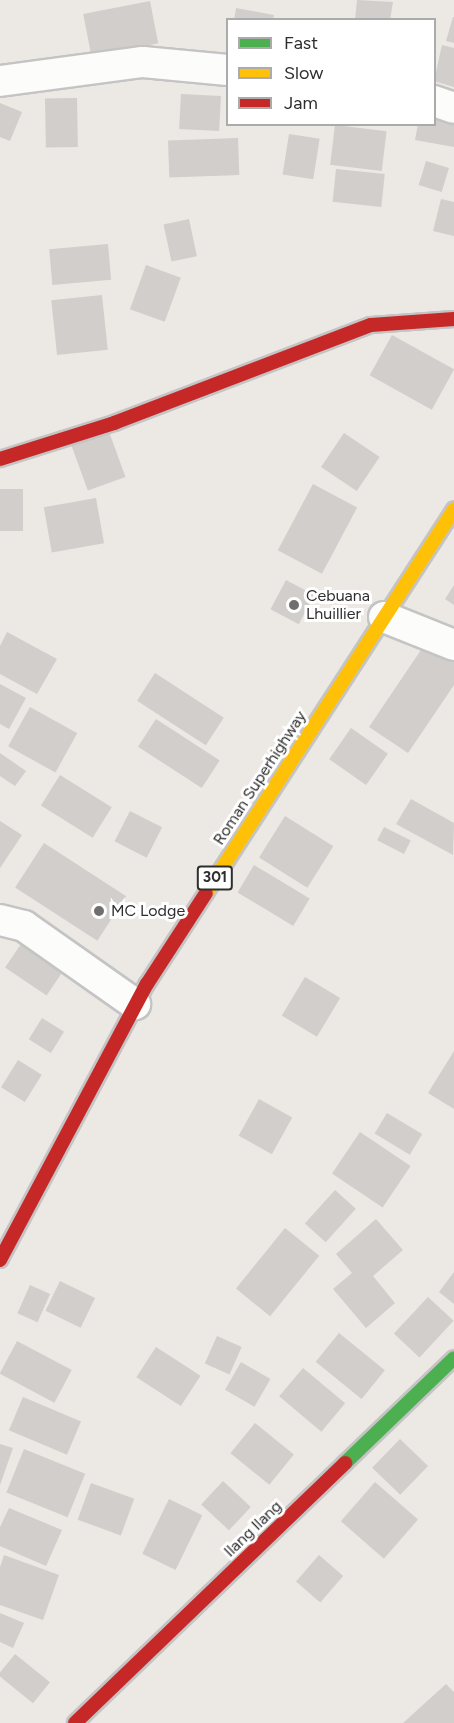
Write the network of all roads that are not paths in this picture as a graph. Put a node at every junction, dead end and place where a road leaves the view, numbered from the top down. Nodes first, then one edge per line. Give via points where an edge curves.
1 (226, 70) edge
2 (0, 81) edge
3 (436, 102) edge
4 (454, 108) edge
5 (454, 318) edge
6 (0, 459) edge
7 (454, 509) edge
8 (384, 617) junction
9 (454, 645) edge
10 (0, 920) edge
11 (135, 1004) junction
12 (0, 1260) edge
13 (454, 1358) edge
14 (75, 1723) edge

1 - 2 street via 143,62
3 - 4 street
5 - 6 street via 371,325 114,423
7 - 8 street, Roman Superhighway / 301
8 - 9 street
8 - 11 street, Roman Superhighway / 301
10 - 11 street via 24,926
11 - 12 street, Roman Superhighway / 301
13 - 14 street, Ilang Ilang

